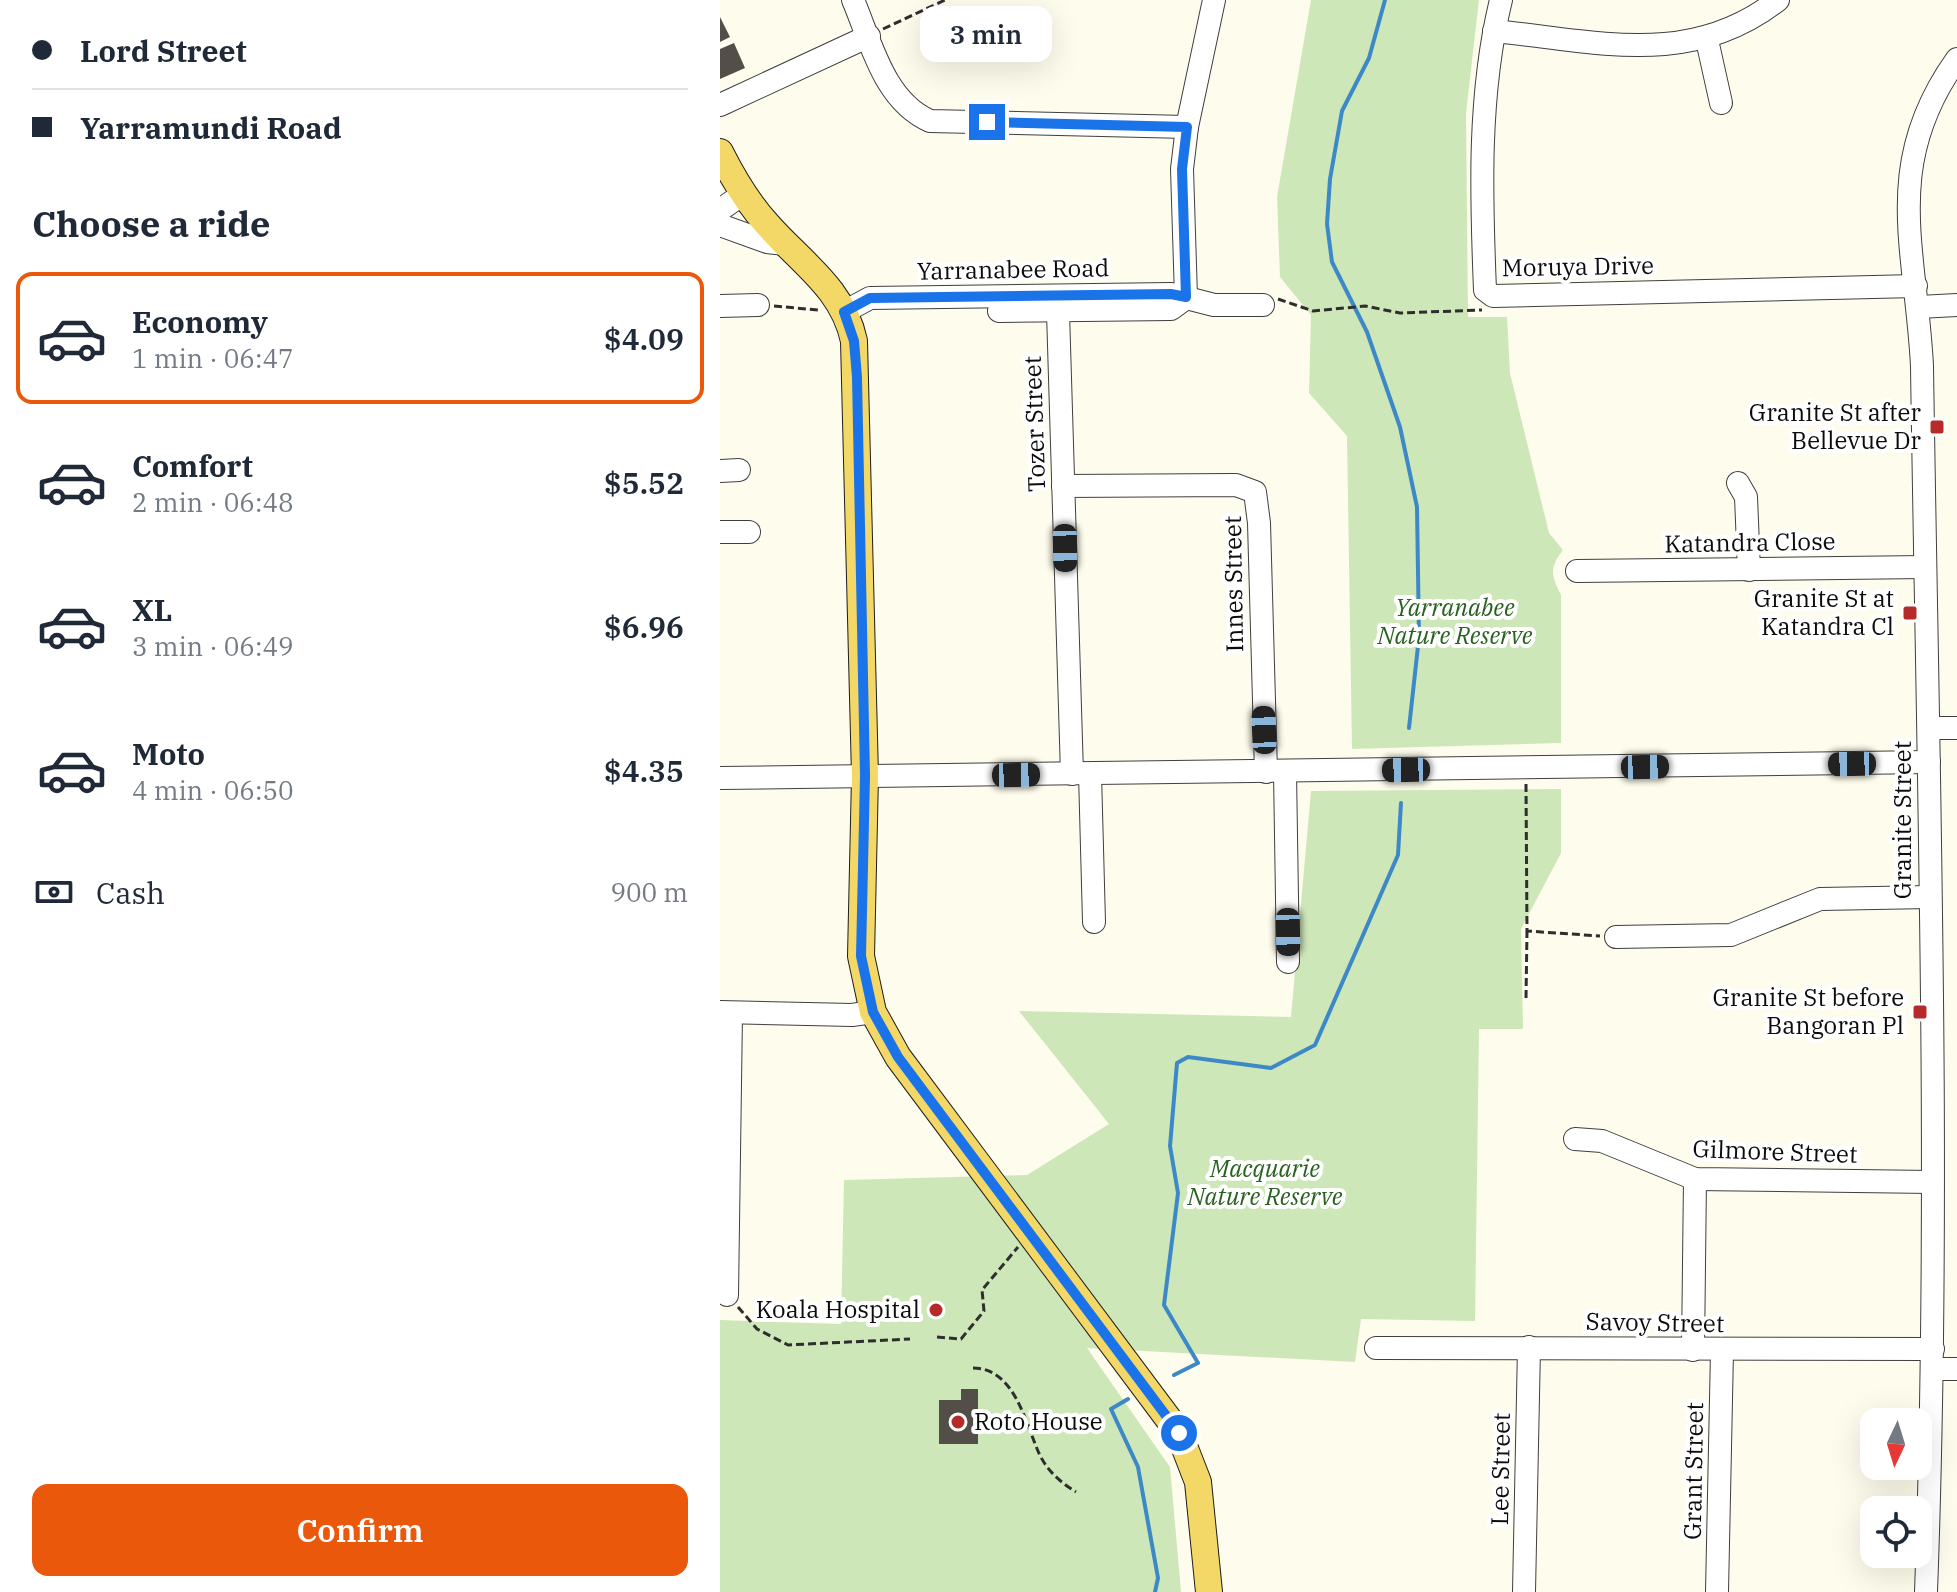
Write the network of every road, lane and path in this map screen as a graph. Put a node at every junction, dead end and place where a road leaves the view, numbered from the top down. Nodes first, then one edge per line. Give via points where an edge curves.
1 (853, 0) edge
2 (945, 0) edge
3 (1214, 0) edge
4 (1501, 0) edge
5 (1778, 0) edge
6 (1494, 31) junction
7 (869, 36) junction
8 (1707, 40) junction
9 (1957, 59) edge
10 (1721, 103) dead end
11 (720, 105) edge
12 (1187, 127) junction
13 (728, 175) edge
14 (720, 210) edge
15 (720, 225) edge
16 (785, 244) junction
17 (1485, 290) junction
18 (1186, 297) junction
19 (1917, 297) junction
20 (758, 305) joint
21 (1263, 305) joint
22 (1952, 305) edge
23 (720, 306) edge
24 (1058, 312) junction
25 (847, 319) junction
26 (1920, 330) junction
27 (1738, 483) dead end
28 (1063, 486) junction
29 (720, 532) edge
30 (749, 532) dead end
31 (1925, 567) junction
32 (1749, 570) junction
33 (1577, 571) dead end
34 (1929, 728) junction
35 (1957, 728) edge
36 (1929, 762) junction
37 (1526, 768) junction
38 (1276, 772) junction
39 (1081, 774) junction
40 (865, 776) junction
41 (720, 778) edge
42 (1930, 897) junction
43 (1094, 922) dead end
44 (1527, 931) junction
45 (1616, 937) joint
46 (1288, 962) dead end
47 (1526, 998) dead end
48 (726, 1012) edge
49 (873, 1012) junction
50 (1575, 1139) dead end
51 (1695, 1179) junction
52 (1932, 1182) junction
53 (1030, 1234) junction
54 (727, 1295) joint
55 (937, 1337) dead end
56 (910, 1339) dead end
57 (1529, 1347) junction
58 (1376, 1348) dead end
59 (1693, 1350) junction
60 (1722, 1351) junction
61 (1933, 1359) junction
62 (973, 1368) dead end
63 (1957, 1369) edge
64 (1076, 1492) dead end
65 (1209, 1592) edge
66 (1524, 1592) edge
67 (1717, 1592) edge
68 (1926, 1592) edge

1 - 7 street
2 - 7 path
3 - 12 street
4 - 6 street, Moruya Drive
5 - 8 street
6 - 8 street via 1634,45
6 - 17 street, Moruya Drive via 1481,173
7 - 11 street
7 - 12 street via 893,91 915,114 930,121
8 - 10 street
9 - 19 street, Granite Street via 1937,87 1914,153 1906,229
12 - 18 street via 1182,169
13 - 14 street
13 - 16 main road
15 - 16 street
16 - 25 main road via 827,284
17 - 19 street, Moruya Drive via 1493,296
17 - 21 path via 1486,310 1400,313 1365,306 1310,311 1282,299
18 - 21 street, Yarranabee Road via 1214,305
18 - 24 street, Yarranabee Road via 1171,309
18 - 25 street, Yarranabee Road via 870,298
19 - 22 street, Moruya Drive
19 - 26 street, Granite Street
20 - 23 street
20 - 25 path
22 - 26 street
24 - 25 street, Yarranabee Road via 875,309
24 - 28 street, Tozer Street
25 - 40 main road via 857,377
26 - 31 street, Granite Street
27 - 32 street via 1746,497
28 - 38 street, Innes Street via 1236,485 1255,492
28 - 39 street, Tozer Street
29 - 30 street
31 - 32 street, Katandra Close
31 - 34 street, Granite Street
32 - 33 street, Katandra Close
34 - 35 street
34 - 36 street, Granite Street
36 - 37 street
36 - 42 street, Granite Street
37 - 38 street
37 - 44 path
38 - 39 street
38 - 46 street
39 - 40 street
39 - 43 street, Tozer Street
40 - 41 street
40 - 49 main road via 861,956
42 - 45 street via 1820,899 1731,935
42 - 52 street, Granite Street
44 - 45 path
44 - 47 path
48 - 49 street
48 - 54 street
49 - 53 main road via 898,1057
50 - 51 street, Gilmore Street via 1602,1141
51 - 52 street, Gilmore Street
51 - 59 street
52 - 61 street, Granite Street
53 - 55 path via 982,1290 984,1311 961,1339
53 - 65 main road via 1151,1393 1191,1456
54 - 56 path via 757,1329 788,1345
57 - 58 street, Savoy Street
57 - 59 street, Savoy Street
57 - 66 street, Lee Street
59 - 60 street, Savoy Street
60 - 61 street, Savoy Street
60 - 67 street, Grant Street
61 - 63 street, Savoy Street
61 - 68 street, Granite Street
62 - 64 path via 984,1368 1009,1385 1039,1453 1059,1481

